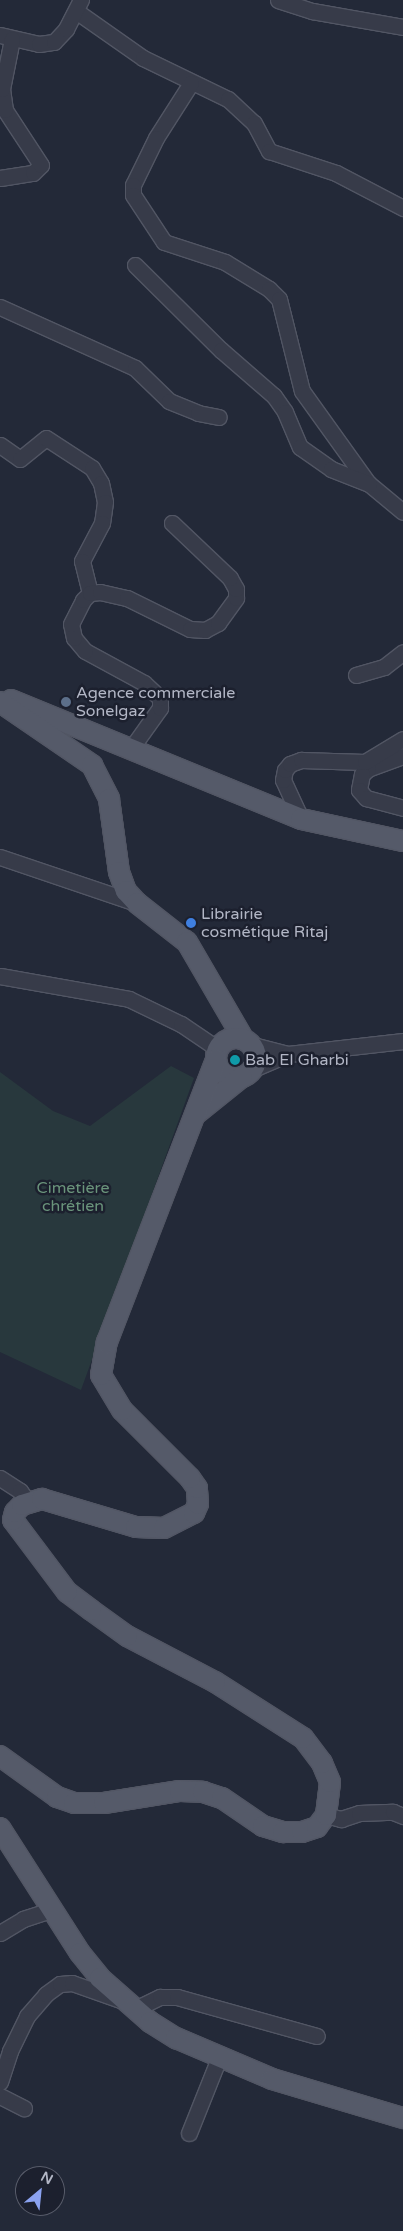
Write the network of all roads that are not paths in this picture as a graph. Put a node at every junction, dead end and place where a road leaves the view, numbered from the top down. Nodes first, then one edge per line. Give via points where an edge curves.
1 (278, 0) edge
2 (79, 6) edge
3 (403, 27) edge
4 (6, 37) edge
5 (191, 83) junction
6 (0, 178) edge
7 (403, 208) edge
8 (135, 265) dead end
9 (0, 307) edge
10 (219, 417) dead end
11 (0, 446) edge
12 (370, 484) junction
13 (403, 512) edge
14 (172, 523) dead end
15 (90, 592) junction
16 (403, 652) edge
17 (356, 675) dead end
18 (0, 696) edge
19 (0, 702) edge
20 (403, 738) edge
21 (130, 750) junction
22 (403, 756) edge
23 (403, 808) edge
24 (301, 819) junction
25 (403, 842) edge
26 (0, 857) edge
27 (137, 903) junction
28 (0, 976) edge
29 (210, 979) junction
30 (403, 1041) edge
31 (246, 1042) junction
32 (219, 1050) junction
33 (288, 1054) junction
34 (247, 1073) junction
35 (195, 1116) junction
36 (0, 1478) edge
37 (28, 1502) junction
38 (0, 1756) edge
39 (326, 1815) junction
40 (403, 1816) edge
41 (0, 1828) edge
42 (50, 1910) junction
43 (0, 1933) edge
44 (130, 2005) junction
45 (318, 2036) dead end
46 (219, 2058) junction
47 (0, 2082) edge
48 (0, 2096) edge
49 (24, 2108) dead end
50 (403, 2118) edge
51 (190, 2132) dead end

1 - 3 street via 312,11
2 - 4 street via 54,42 39,44
2 - 5 street via 143,58
4 - 6 street via 2,89 5,110 41,165 33,173
5 - 7 street via 228,99 242,110 254,123 269,151 336,173
5 - 12 street via 156,138 133,185 133,195 164,242 225,262 269,289 279,299 302,391
8 - 12 street via 221,350 269,390 285,412 300,447 332,469
9 - 10 street via 135,368 169,401 198,413
11 - 15 street via 20,459 46,438 92,468 101,483 105,502 102,523 82,561
12 - 13 street
14 - 15 street via 230,578 236,589 236,598 218,623 205,630 190,629 116,594
15 - 21 street via 74,612 71,624 74,638 85,651 144,683 160,698 160,708
16 - 17 street via 384,666
18 - 21 main road
19 - 27 main road via 92,765 109,799 119,872 126,890
20 - 24 street via 365,762 301,760 290,764 284,770 284,780
21 - 24 main road
22 - 23 street via 362,774 358,790 366,798
24 - 25 main road
26 - 27 street
27 - 29 main road via 188,942
28 - 32 street via 129,999 181,1024
29 - 31 main road
29 - 32 main road
30 - 33 street
31 - 32 main road via 236,1038
31 - 33 street
31 - 34 main road via 256,1056
32 - 34 main road via 218,1066 228,1076
32 - 35 main road
33 - 34 street
34 - 35 main road
35 - 37 main road via 107,1342 101,1375 122,1410 190,1478 197,1488 198,1504 194,1513 164,1528 136,1527 48,1500
36 - 37 street via 20,1491
37 - 39 main road via 14,1512 16,1528 67,1592 127,1636 201,1674 290,1727 314,1750 330,1782
38 - 39 main road via 57,1796 74,1803 104,1804 180,1790 202,1792 222,1798 263,1826 283,1832 302,1832 317,1827
39 - 40 street via 341,1818 359,1813 393,1812
41 - 42 main road
42 - 43 street via 23,1919
42 - 44 main road via 100,1978
44 - 45 street via 160,1997 177,1997
44 - 46 main road via 176,2038
44 - 47 street via 72,1983 60,1984 26,2016
46 - 50 main road via 309,2093
46 - 51 street
48 - 49 street

